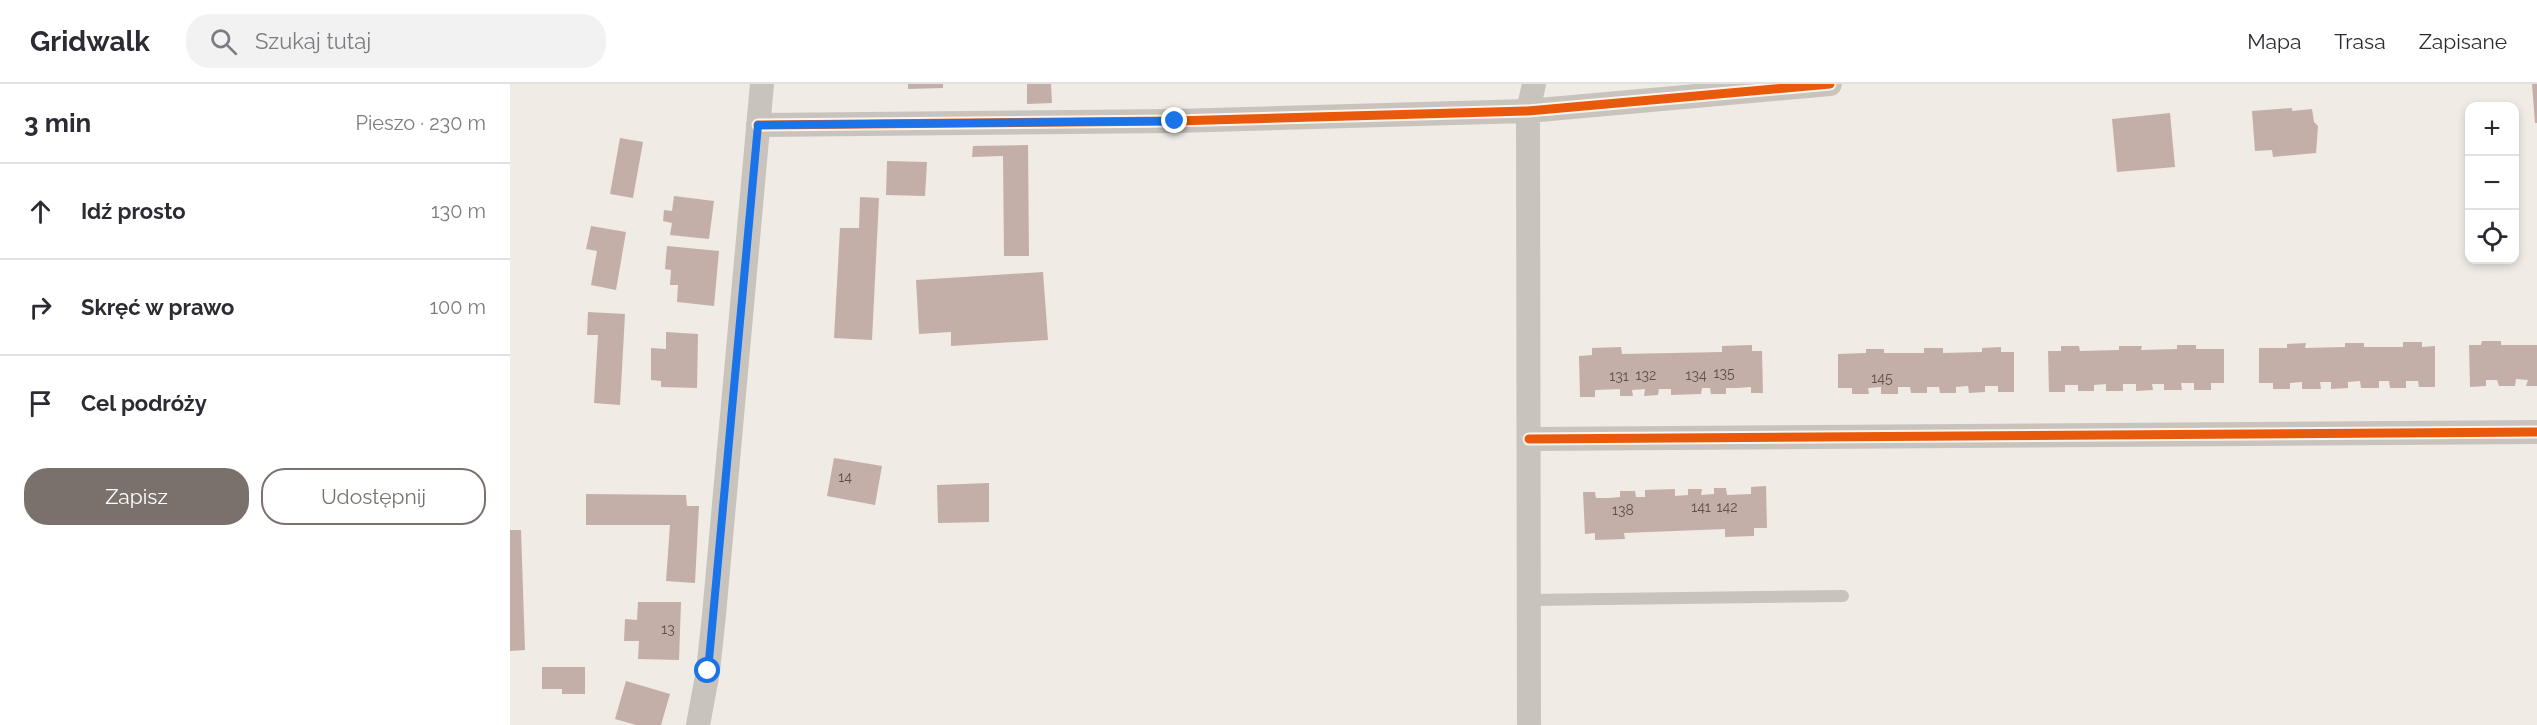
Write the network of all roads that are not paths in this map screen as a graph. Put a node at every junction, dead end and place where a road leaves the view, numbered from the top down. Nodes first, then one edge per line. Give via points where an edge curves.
1 (762, 84) edge
2 (1534, 84) edge
3 (1830, 84) edge
4 (1528, 111) junction
5 (758, 125) junction
6 (2537, 432) edge
7 (1529, 439) junction
8 (1843, 596) dead end
9 (1529, 600) junction
10 (698, 725) edge
11 (1529, 725) edge

1 - 5 street
2 - 4 street
3 - 4 street
4 - 5 street via 1175,121
4 - 7 street
5 - 10 street via 714,615
6 - 7 street
7 - 9 street
8 - 9 lane
9 - 11 street

